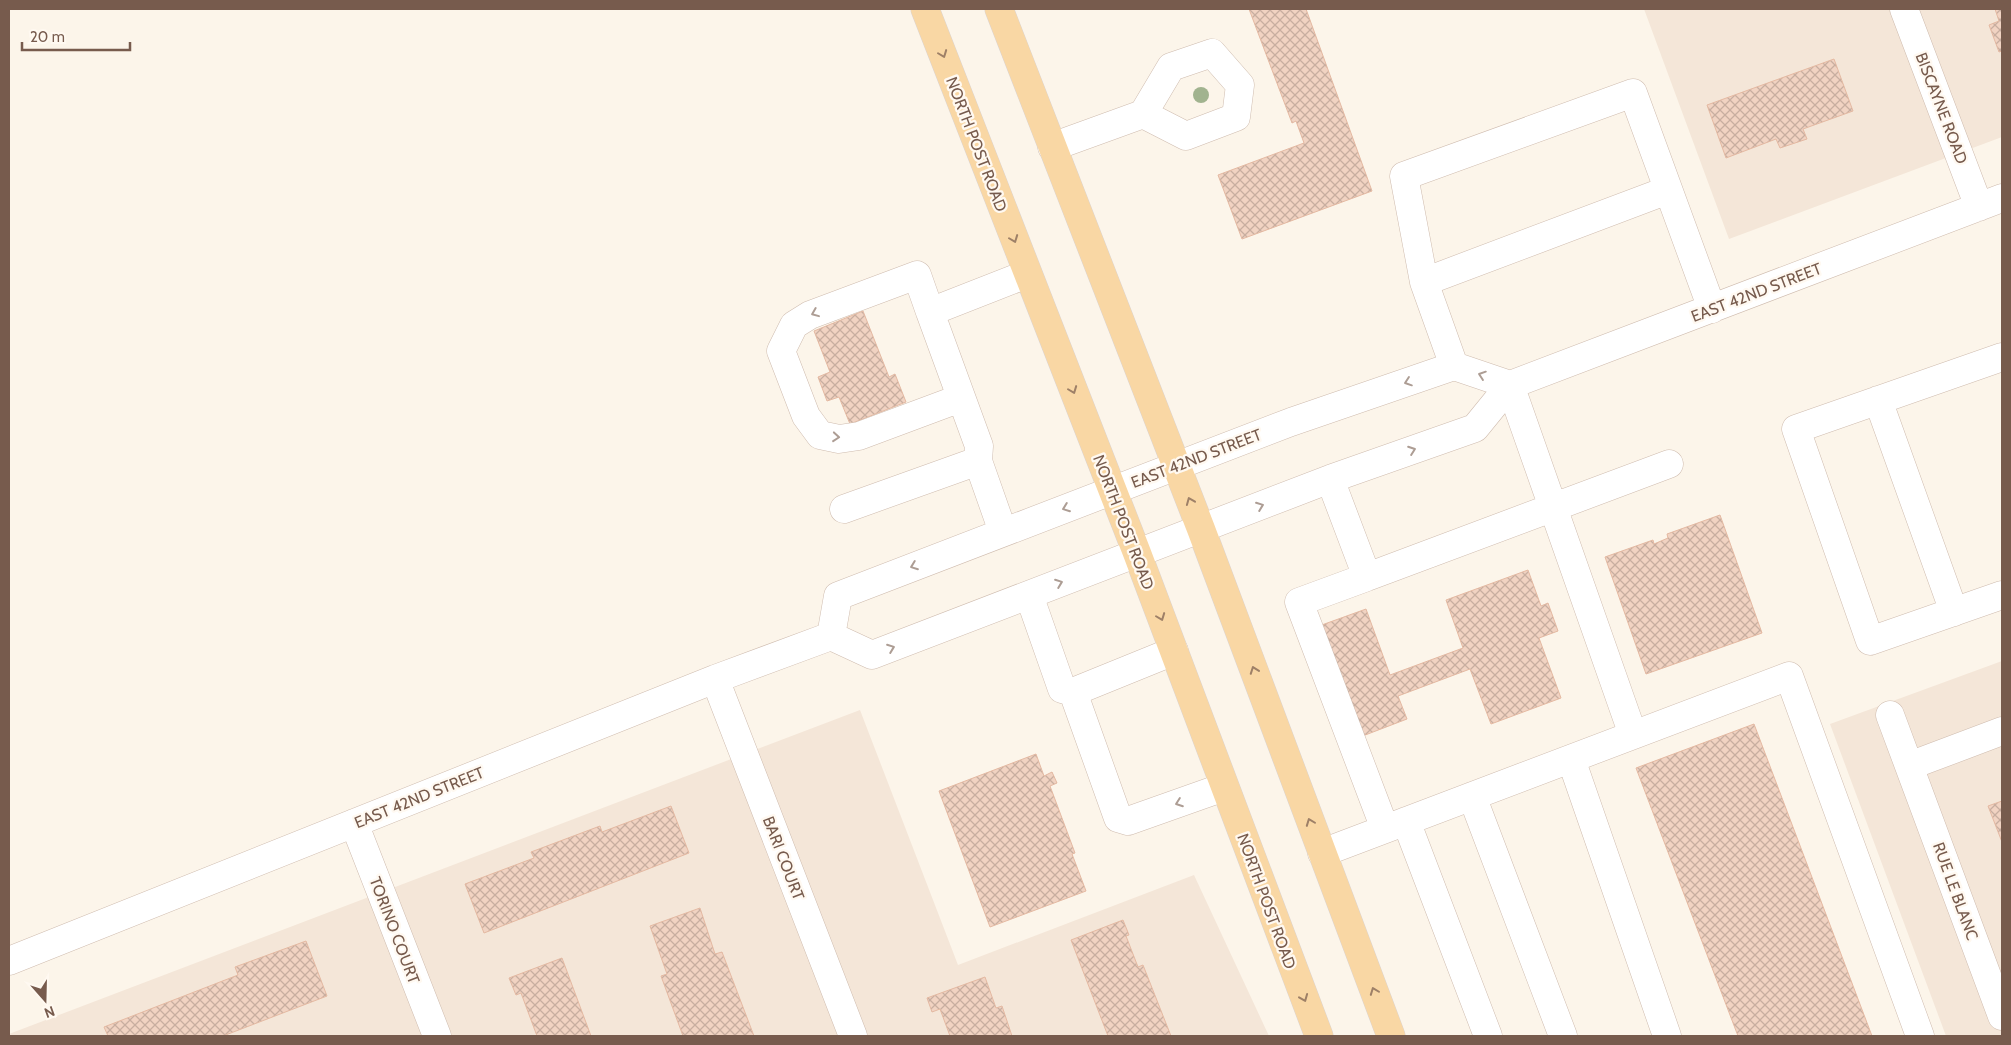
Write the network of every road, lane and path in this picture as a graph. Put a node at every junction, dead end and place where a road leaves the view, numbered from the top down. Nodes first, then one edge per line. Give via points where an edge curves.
1 (925, 9) edge
2 (999, 9) edge
3 (1904, 9) edge
4 (1143, 114) dead end
5 (1052, 147) junction
6 (1668, 190) junction
7 (1990, 203) edge
8 (1027, 274) junction
9 (1424, 282) junction
10 (1712, 309) junction
11 (930, 312) junction
12 (2002, 357) edge
13 (1454, 366) junction
14 (1510, 385) junction
15 (961, 398) junction
16 (1878, 400) junction
17 (978, 461) junction
18 (1669, 464) dead end
19 (1177, 466) junction
20 (1330, 479) junction
21 (1111, 490) junction
22 (1552, 505) junction
23 (844, 509) dead end
24 (1201, 529) junction
25 (1003, 532) junction
26 (1137, 553) junction
27 (1366, 577) junction
28 (1029, 595) junction
29 (2002, 595) edge
30 (1954, 612) junction
31 (831, 636) junction
32 (1174, 651) junction
33 (715, 679) junction
34 (1073, 692) junction
35 (1890, 715) dead end
36 (2002, 731) edge
37 (1633, 735) junction
38 (1571, 758) junction
39 (1909, 766) junction
40 (1224, 786) junction
41 (1472, 796) junction
42 (354, 823) junction
43 (1396, 825) junction
44 (1322, 854) junction
45 (9, 961) edge
46 (2002, 1016) edge
47 (437, 1036) edge
48 (853, 1036) edge
49 (1319, 1036) edge
50 (1391, 1036) edge
51 (1488, 1036) edge
52 (1563, 1036) edge
53 (1667, 1036) edge
54 (1920, 1036) edge

1 -> 8 main road, NORTH POST ROAD
2 - 5 main road
3 - 7 street, BISCAYNE ROAD
4 - 5 street
5 - 19 main road
6 - 9 street
6 - 9 street via 1633,93 1404,176
6 - 10 street
7 - 10 street, EAST 42ND STREET
8 - 11 street
8 -> 21 main road, NORTH POST ROAD
9 - 13 street
10 - 14 street, EAST 42ND STREET
11 - 15 street
11 -> 15 street via 917,275 810,315 794,324 781,351 806,416 820,435 839,438 859,436
12 - 16 street
14 -> 13 street
13 -> 19 street, EAST 42ND STREET via 1291,422
20 -> 14 street via 1475,428
14 - 22 street
15 - 17 street via 979,446
16 - 30 street
16 - 30 street via 1796,429 1870,641
17 - 23 street
17 - 25 street
18 - 22 street
19 - 21 street, EAST 42ND STREET
24 -> 19 main road
24 -> 20 street
20 - 27 street
21 -> 25 street, EAST 42ND STREET
21 - 26 main road, NORTH POST ROAD
22 - 27 street
22 - 37 street
24 - 26 street
44 -> 24 main road
25 -> 31 street, EAST 42ND STREET via 838,596
28 -> 26 street
26 -> 32 main road, NORTH POST ROAD
27 - 43 street via 1299,602
31 -> 28 street via 872,655
28 - 34 street via 1062,689
29 - 30 street
31 - 33 street, EAST 42ND STREET
32 - 34 street
32 - 40 main road, NORTH POST ROAD
33 - 42 street, EAST 42ND STREET
33 - 48 street, BARI COURT
40 -> 34 street via 1128,822 1118,818
35 - 39 street, RUE LE BLANC
36 - 39 street
37 - 38 street
37 - 54 street via 1789,676
38 - 41 street
38 - 53 street
39 - 46 street, RUE LE BLANC
40 -> 49 main road, NORTH POST ROAD
41 - 43 street
41 - 52 street
42 - 45 street, EAST 42ND STREET
42 - 47 street, TORINO COURT
43 - 44 street
43 - 51 street
50 -> 44 main road

